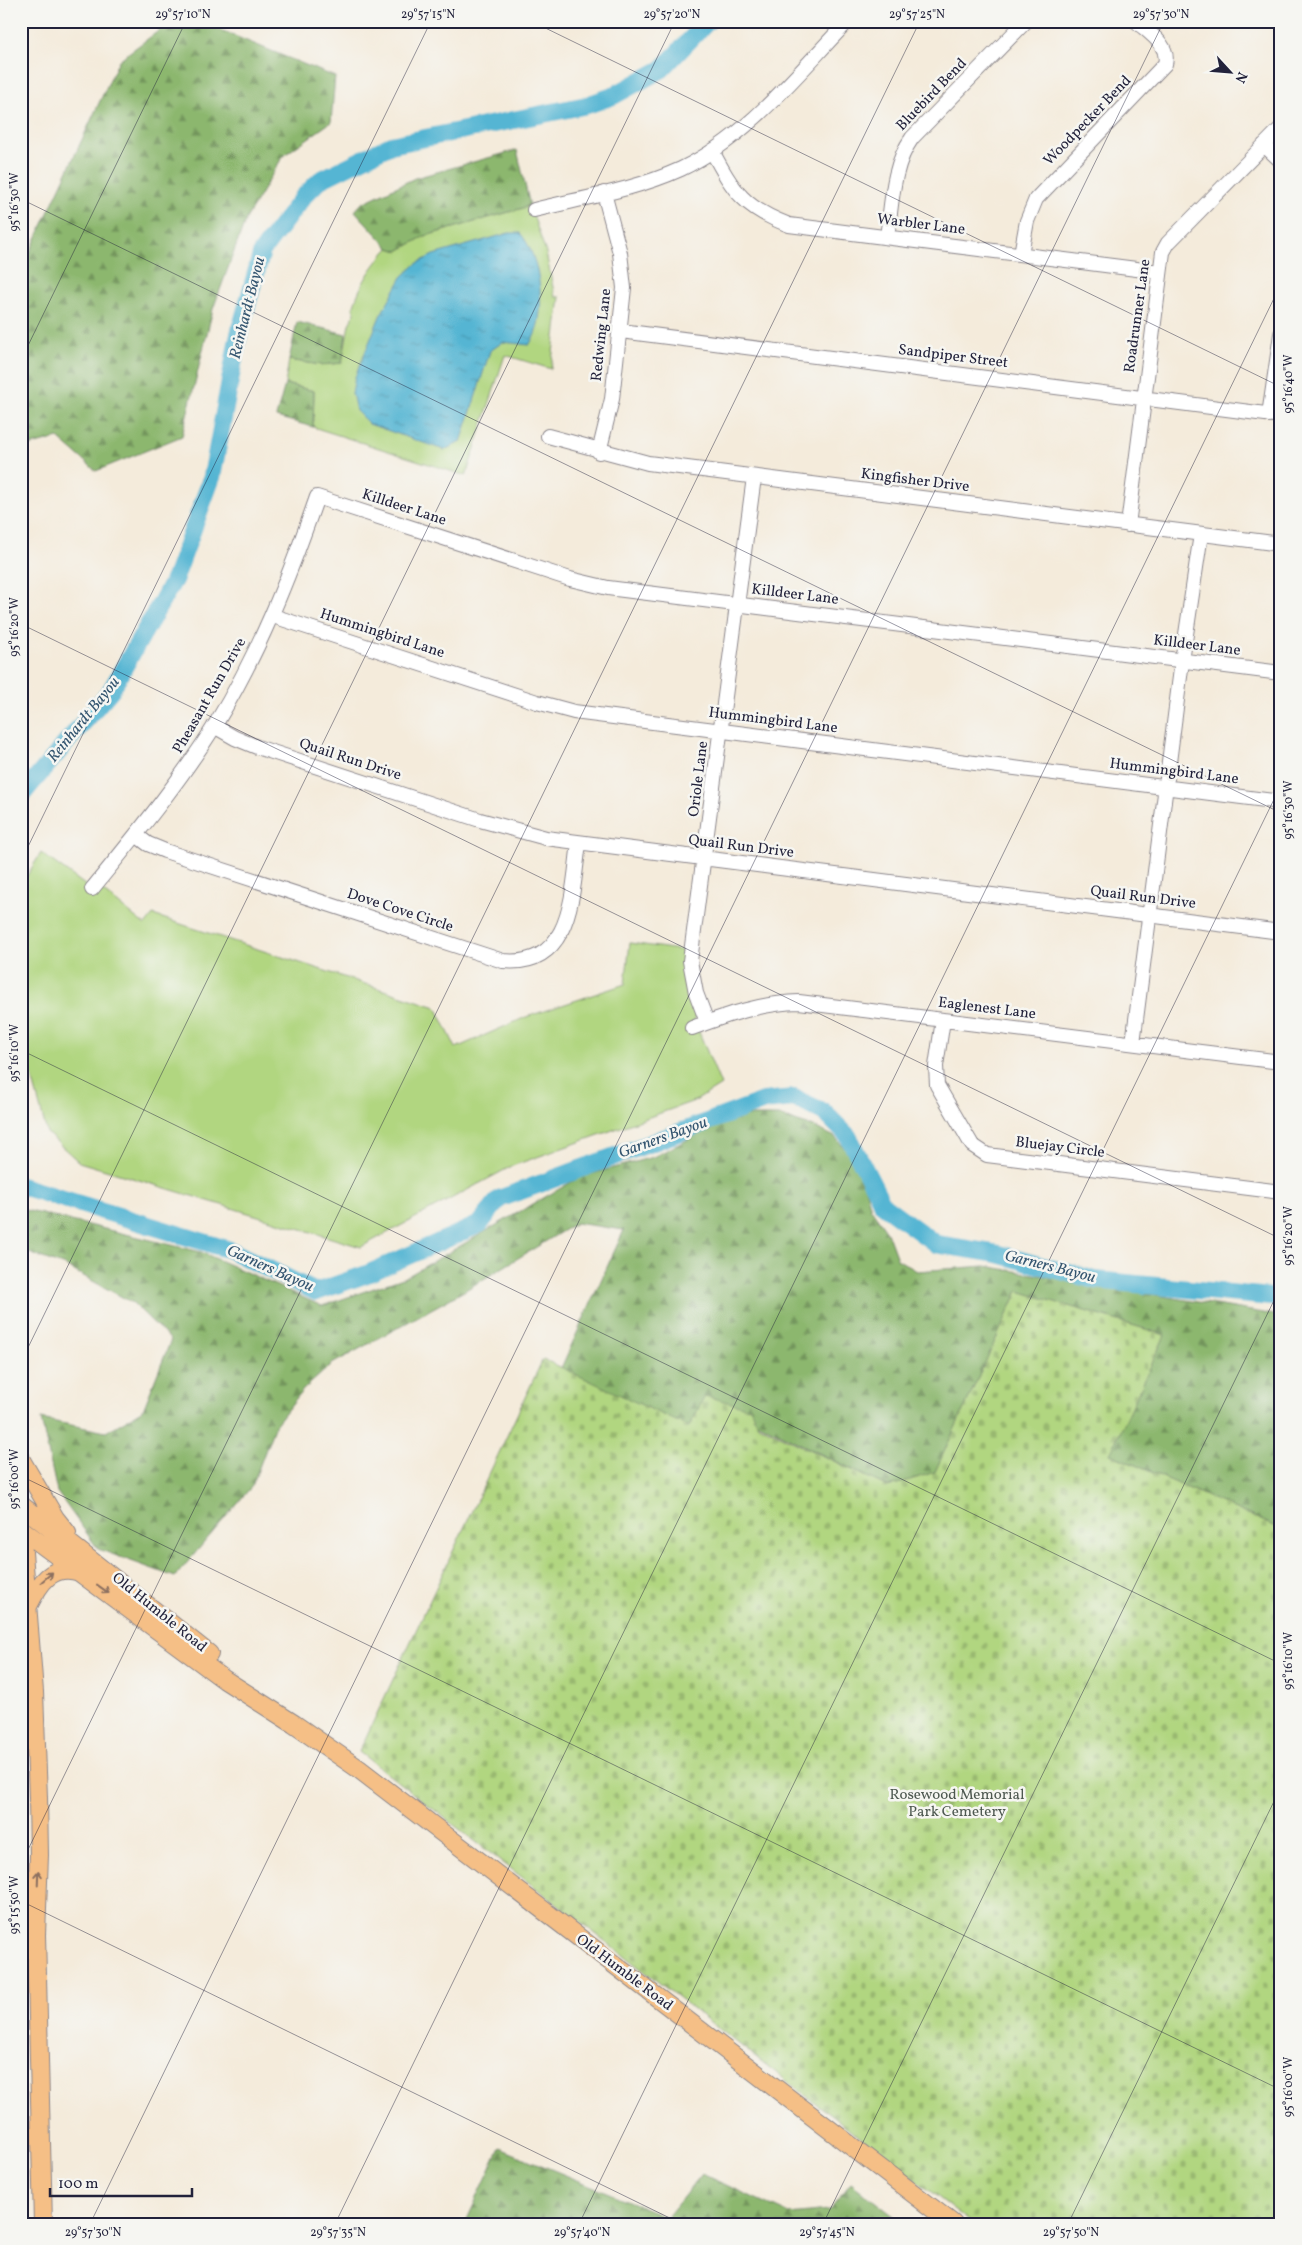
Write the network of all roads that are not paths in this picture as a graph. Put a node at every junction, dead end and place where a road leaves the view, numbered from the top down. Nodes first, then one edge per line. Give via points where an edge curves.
1 (848, 21) edge
2 (1026, 21) edge
3 (1136, 21) edge
4 (1281, 128) edge
5 (1264, 145) junction
6 (712, 151) junction
7 (1281, 161) edge
8 (604, 193) junction
9 (534, 210) dead end
10 (887, 237) junction
11 (1021, 254) junction
12 (1160, 272) junction
13 (621, 331) junction
14 (1281, 334) edge
15 (1144, 398) junction
16 (1275, 416) edge
17 (548, 436) dead end
18 (599, 452) junction
19 (754, 477) junction
20 (317, 497) joint
21 (1128, 525) junction
22 (1201, 534) junction
23 (1281, 544) edge
24 (737, 603) junction
25 (273, 616) junction
26 (1182, 661) junction
27 (1281, 673) edge
28 (214, 726) junction
29 (721, 731) junction
30 (1165, 787) junction
31 (1281, 802) edge
32 (136, 835) junction
33 (579, 843) junction
34 (705, 859) junction
35 (92, 889) dead end
36 (1150, 915) junction
37 (1281, 932) edge
38 (943, 1020) junction
39 (707, 1022) junction
40 (692, 1028) dead end
41 (1133, 1043) junction
42 (1281, 1062) edge
43 (1281, 1192) edge
44 (21, 1460) edge
45 (21, 1506) edge
46 (21, 1528) edge
47 (81, 1551) junction
48 (80, 1572) junction
49 (27, 1607) junction
50 (294, 1724) junction
51 (21, 1880) edge
52 (36, 1927) junction
53 (43, 2224) edge
54 (953, 2224) edge

1 - 6 street via 743,128
2 - 10 street, Bluebird Bend via 902,152 896,168
3 - 11 street, Woodpecker Bend via 1164,46 1165,64 1036,199 1027,221
4 - 5 street, Roadrunner Lane
5 - 7 street
5 - 12 street, Roadrunner Lane via 1168,243
6 - 8 street via 681,169
6 - 10 street, Warbler Lane via 731,186 748,204 766,216 788,225
8 - 9 street
8 - 13 street, Redwing Lane via 620,253 624,288
10 - 11 street, Warbler Lane
11 - 12 street, Warbler Lane
12 - 15 street, Roadrunner Lane
13 - 15 street, Sandpiper Street
13 - 18 street, Redwing Lane via 612,399
14 - 16 street
15 - 16 street, Sandpiper Street
15 - 21 street, Roadrunner Lane
17 - 18 street, Kingfisher Drive
18 - 19 street, Kingfisher Drive via 648,463
19 - 21 street, Kingfisher Drive
19 - 24 street, Oriole Lane
20 - 24 street, Killdeer Lane via 570,579 608,588
20 - 25 street, Pheasant Run Drive
21 - 22 street, Kingfisher Drive
22 - 23 street, Kingfisher Drive
22 - 26 street
24 - 26 street, Killdeer Lane
24 - 29 street, Oriole Lane
25 - 28 street, Pheasant Run Drive
25 - 29 street, Hummingbird Lane via 556,707
26 - 27 street, Killdeer Lane
26 - 30 street
28 - 32 street, Pheasant Run Drive
28 - 33 street, Quail Run Drive via 257,747 480,820 546,838
29 - 30 street, Hummingbird Lane
29 - 34 street, Oriole Lane
30 - 31 street, Hummingbird Lane
30 - 36 street
32 - 33 street, Dove Cove Circle via 165,852 503,962 537,956 562,932 570,910
32 - 35 street, Pheasant Run Drive
33 - 34 street, Quail Run Drive
34 - 36 street, Quail Run Drive
34 - 39 street, Oriole Lane via 690,961 696,993
36 - 37 street, Quail Run Drive
36 - 41 street
38 - 39 street, Eaglenest Lane via 799,1002 775,1002
38 - 41 street, Eaglenest Lane
38 - 43 street, Bluejay Circle via 936,1066 937,1085 972,1145 987,1155
39 - 40 street, Eaglenest Lane
41 - 42 street, Eaglenest Lane
44 - 47 main road via 55,1518
45 - 47 main road, Old Humble Road
46 - 48 main road, Old Humble Road
46 - 49 main road
47 - 50 main road, Old Humble Road
49 -> 48 main road via 46,1576 59,1570
48 -> 50 main road, Old Humble Road via 225,1680
52 -> 49 main road via 38,1798
50 - 54 main road, Old Humble Road via 359,1770
51 - 52 main road
52 - 53 main road

